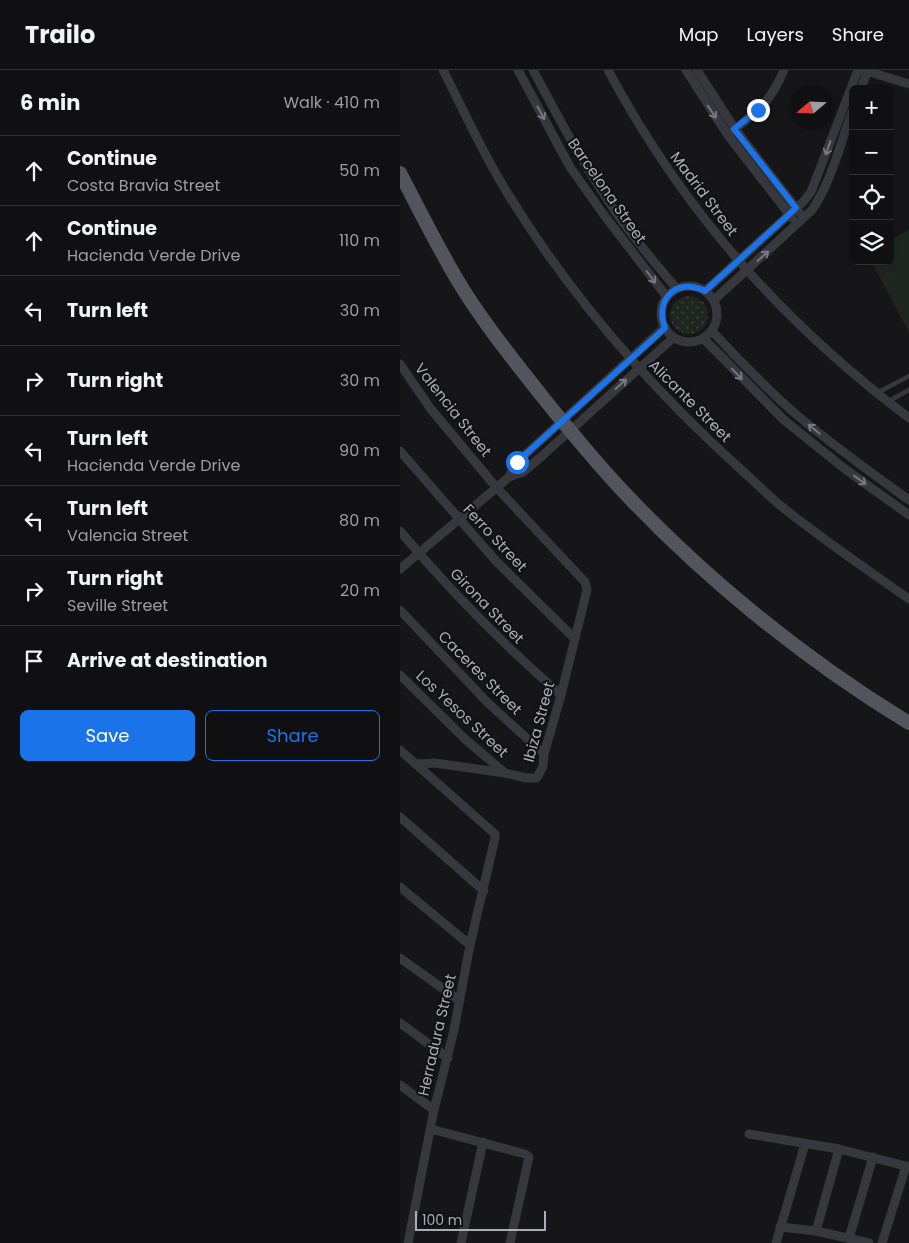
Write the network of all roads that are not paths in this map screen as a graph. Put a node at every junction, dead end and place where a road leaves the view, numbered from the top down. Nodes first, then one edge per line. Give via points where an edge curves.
1 (443, 70) edge
2 (518, 70) edge
3 (533, 70) edge
4 (608, 70) edge
5 (686, 70) edge
6 (697, 70) edge
7 (784, 70) edge
8 (858, 70) edge
9 (866, 71) edge
10 (909, 84) edge
11 (862, 85) edge
12 (849, 121) edge
13 (731, 131) junction
14 (400, 173) edge
15 (793, 211) junction
16 (801, 221) junction
17 (738, 261) junction
18 (746, 270) junction
19 (677, 289) junction
20 (705, 291) junction
21 (667, 297) junction
22 (714, 300) junction
23 (665, 328) junction
24 (712, 332) junction
25 (673, 338) junction
26 (704, 339) junction
27 (630, 359) junction
28 (400, 364) edge
29 (639, 368) junction
30 (909, 376) edge
31 (909, 390) edge
32 (876, 393) junction
33 (888, 402) junction
34 (909, 418) edge
35 (566, 427) junction
36 (400, 451) edge
37 (496, 487) junction
38 (909, 500) edge
39 (909, 515) edge
40 (458, 520) junction
41 (400, 531) edge
42 (419, 554) junction
43 (400, 569) edge
44 (585, 582) joint
45 (909, 600) edge
46 (400, 610) edge
47 (575, 639) junction
48 (400, 675) edge
49 (561, 695) junction
50 (909, 723) edge
51 (400, 750) edge
52 (544, 754) junction
53 (415, 764) junction
54 (505, 773) junction
55 (400, 817) edge
56 (400, 887) edge
57 (484, 890) junction
58 (470, 944) junction
59 (400, 958) edge
60 (460, 1001) junction
61 (400, 1023) edge
62 (448, 1058) junction
63 (400, 1085) edge
64 (434, 1110) junction
65 (431, 1129) junction
66 (749, 1134) dead end
67 (483, 1142) junction
68 (805, 1144) junction
69 (839, 1149) junction
70 (873, 1156) junction
71 (908, 1166) edge
72 (780, 1227) junction
73 (816, 1231) junction
74 (849, 1238) junction
75 (408, 1243) edge
76 (461, 1243) edge
77 (510, 1243) edge
78 (776, 1243) edge
79 (869, 1243) edge
80 (882, 1243) edge

1 - 27 street, Alicante Street via 512,201 584,303
2 -> 21 street, Barcelona Street via 570,167
3 - 19 street, Barcelona Street via 582,160 614,209 642,249
4 - 17 street, Madrid Street via 664,164
5 -> 13 street
6 - 13 street
7 - 13 street via 770,98
8 -> 15 street via 816,183
9 - 10 street
9 - 11 street
12 - 16 street via 822,193
13 - 15 street
14 - 35 main road via 458,282
15 - 16 street
15 - 17 street
18 -> 16 street
17 - 18 street, Madrid Street
17 - 20 street
18 - 22 street
18 - 32 street, Madrid Street via 784,311
19 - 20 street via 691,286
19 - 21 street
20 - 22 street
21 - 23 street via 661,312
22 - 24 street via 717,319
23 - 25 street
23 - 27 street
24 - 26 street
38 -> 24 street via 791,410
25 - 26 street via 692,343
25 - 29 street
26 -> 39 street via 784,420
27 - 29 street, Alicante Street
27 - 35 street
28 - 37 street, Valencia Street via 430,408
35 -> 29 street
29 - 45 street, Alicante Street via 680,412 780,505
30 - 32 lane
31 - 33 lane
32 - 33 street, Madrid Street
33 - 34 street, Madrid Street
35 - 37 street via 515,464 509,477
35 - 50 main road via 675,543 836,675
36 - 40 street, Ferro Street
37 - 40 street
37 - 44 street, Valencia Street
40 - 42 street
40 - 47 street, Ferro Street
41 - 42 street, Girona Street
42 - 43 street
42 - 49 street, Girona Street via 519,658
44 - 47 street, Ibiza Street via 587,590
46 - 52 street, Caceres Street via 488,703
47 - 49 street, Ibiza Street
48 - 54 street, Los Yesos Street
49 - 52 street, Ibiza Street
51 - 53 street
52 - 54 street, Ibiza Street via 543,766 536,778
53 - 54 street, Ibiza Street
53 - 57 street, Herradura Street via 495,834
55 - 57 street
56 - 58 street
57 - 58 street, Herradura Street
58 - 60 street, Herradura Street
59 - 60 street
60 - 62 street, Herradura Street
61 - 62 street
62 - 64 street, Herradura Street
63 - 64 street
64 - 65 street, Herradura Street
65 - 67 street
65 - 75 street, Herradura Street
66 - 68 street
67 - 76 street
67 - 77 street via 525,1154 529,1159
68 - 69 street
68 - 72 street
69 - 70 street
69 - 73 street
70 - 71 street
70 - 74 street
71 - 80 street
72 - 73 street
72 - 78 street
73 - 74 street
74 - 79 street

